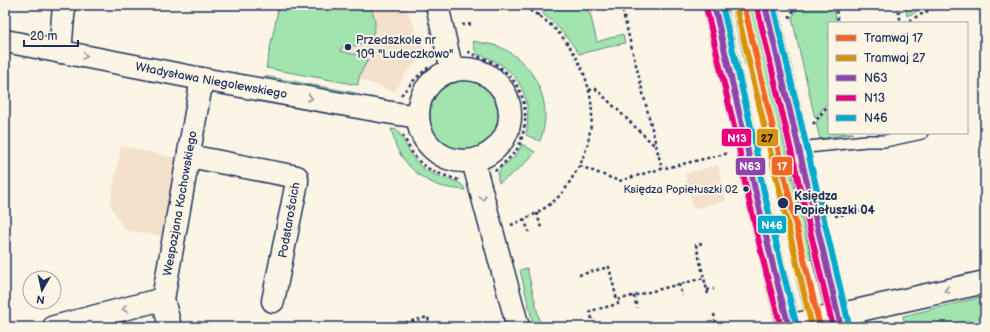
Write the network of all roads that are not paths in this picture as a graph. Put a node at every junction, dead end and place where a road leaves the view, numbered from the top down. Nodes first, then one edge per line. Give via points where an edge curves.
1 (64, 5) edge
2 (437, 5) edge
3 (714, 5) edge
4 (765, 5) edge
5 (5, 41) edge
6 (60, 52) junction
7 (443, 67) junction
8 (202, 79) junction
9 (418, 117) junction
10 (917, 134) edge
11 (798, 148) junction
12 (189, 156) junction
13 (473, 160) junction
14 (985, 282) edge
15 (163, 299) junction
16 (273, 302) dead end
17 (840, 321) edge
18 (54, 327) edge
19 (170, 327) edge
20 (518, 327) edge
21 (788, 327) edge

1 - 6 street
2 - 7 street
3 - 21 street
4 - 11 street
5 - 6 street, Władysława Niegolewskiego
6 -> 8 street, Władysława Niegolewskiego
7 - 9 street via 440,76 424,94
7 - 13 street via 484,74 497,83 507,97 510,113 508,129 501,144 488,155
8 -> 9 street, Władysława Niegolewskiego
8 - 12 street, Wespazjana Kochowskiego
9 - 13 street via 422,132 430,146 442,156 457,161
10 - 11 lane via 885,141
11 - 17 street
12 - 15 street, Wespazjana Kochowskiego
12 - 16 street, Podstarościch via 297,177
13 -> 20 street
14 -> 17 street
15 -> 18 street
15 - 19 street, Wespazjana Kochowskiego
17 - 21 street

